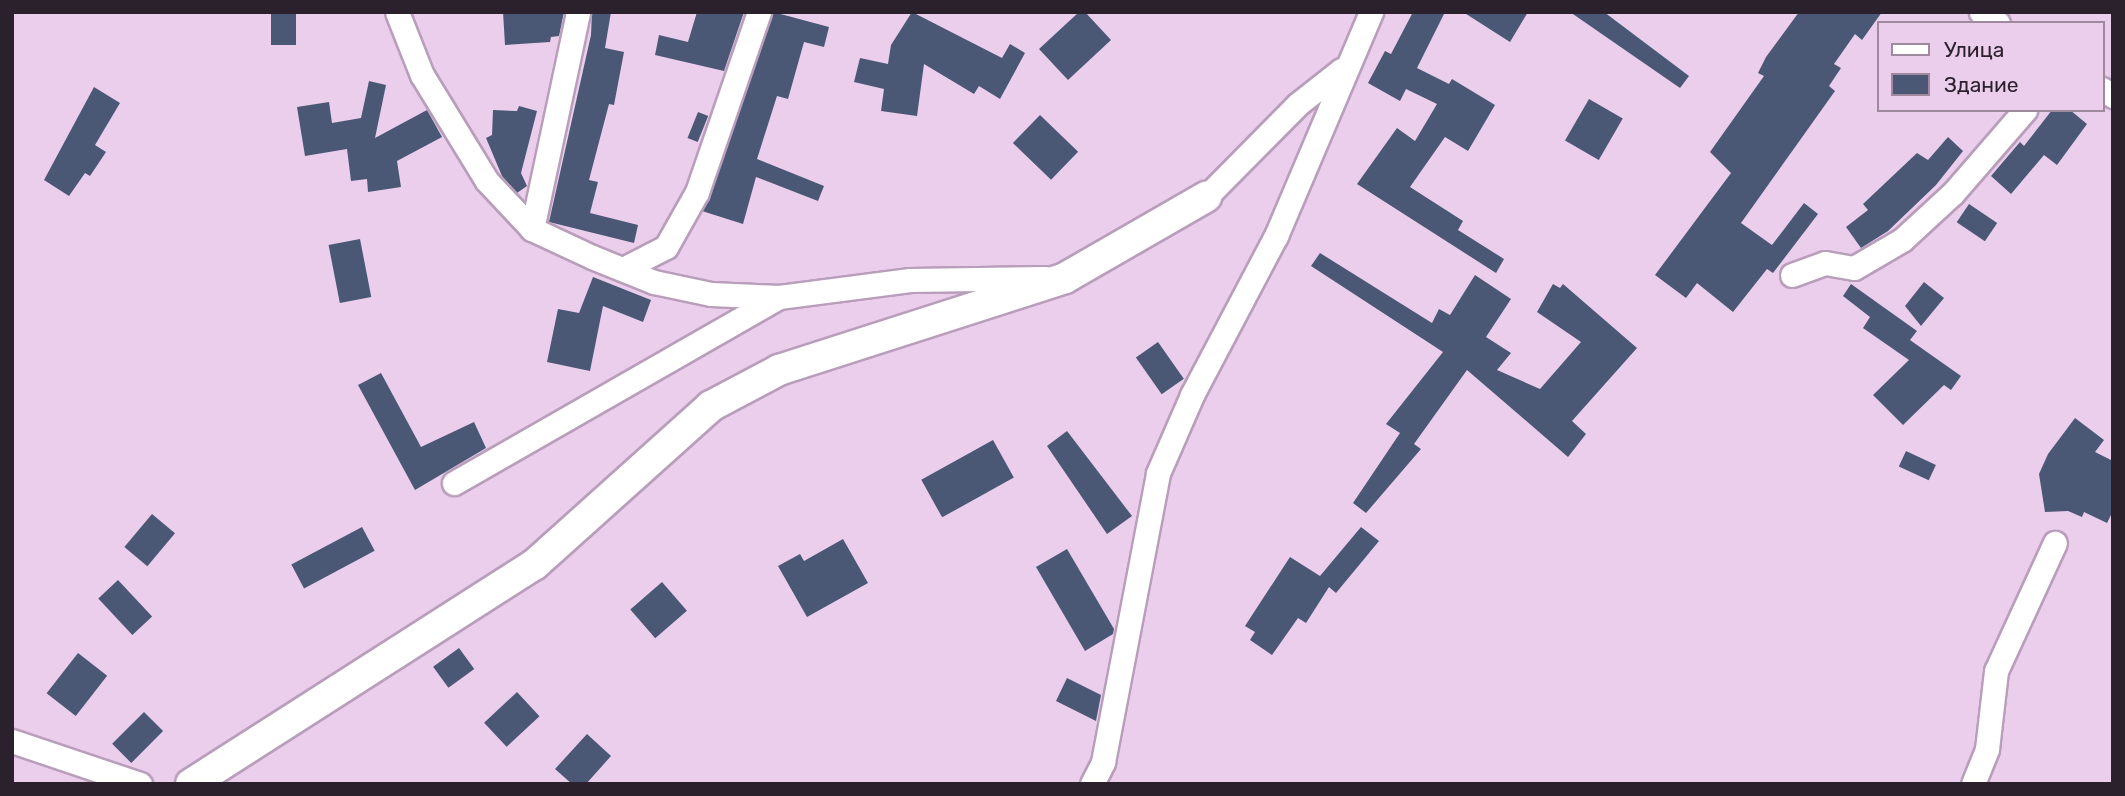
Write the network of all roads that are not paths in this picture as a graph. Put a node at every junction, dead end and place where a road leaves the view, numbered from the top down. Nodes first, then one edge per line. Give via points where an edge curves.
1 (397, 12) edge
2 (578, 12) edge
3 (760, 12) edge
4 (1371, 12) edge
5 (1344, 68) junction
6 (2023, 112) edge
7 (1206, 197) joint
8 (532, 229) junction
9 (625, 268) junction
10 (1792, 275) dead end
11 (1065, 278) junction
12 (779, 297) junction
13 (454, 483) dead end
14 (2055, 543) dead end
15 (12, 741) edge
16 (140, 784) edge
17 (191, 784) edge
18 (1092, 784) edge
19 (1973, 784) edge

1 - 8 street via 422,75 487,181
2 - 8 street
3 - 9 street via 697,192 666,247
4 - 5 street
5 - 7 street via 1298,104
5 - 18 street via 1276,236 1192,395 1158,473 1103,762
6 - 10 street via 1954,193 1902,240 1854,268 1825,263
7 - 11 street
8 - 9 street
9 - 12 street via 654,282 711,294
11 - 12 street via 909,281
11 - 17 street via 779,370 711,406 534,565
12 - 13 street
14 - 19 street via 1996,671 1987,749
15 - 16 street

